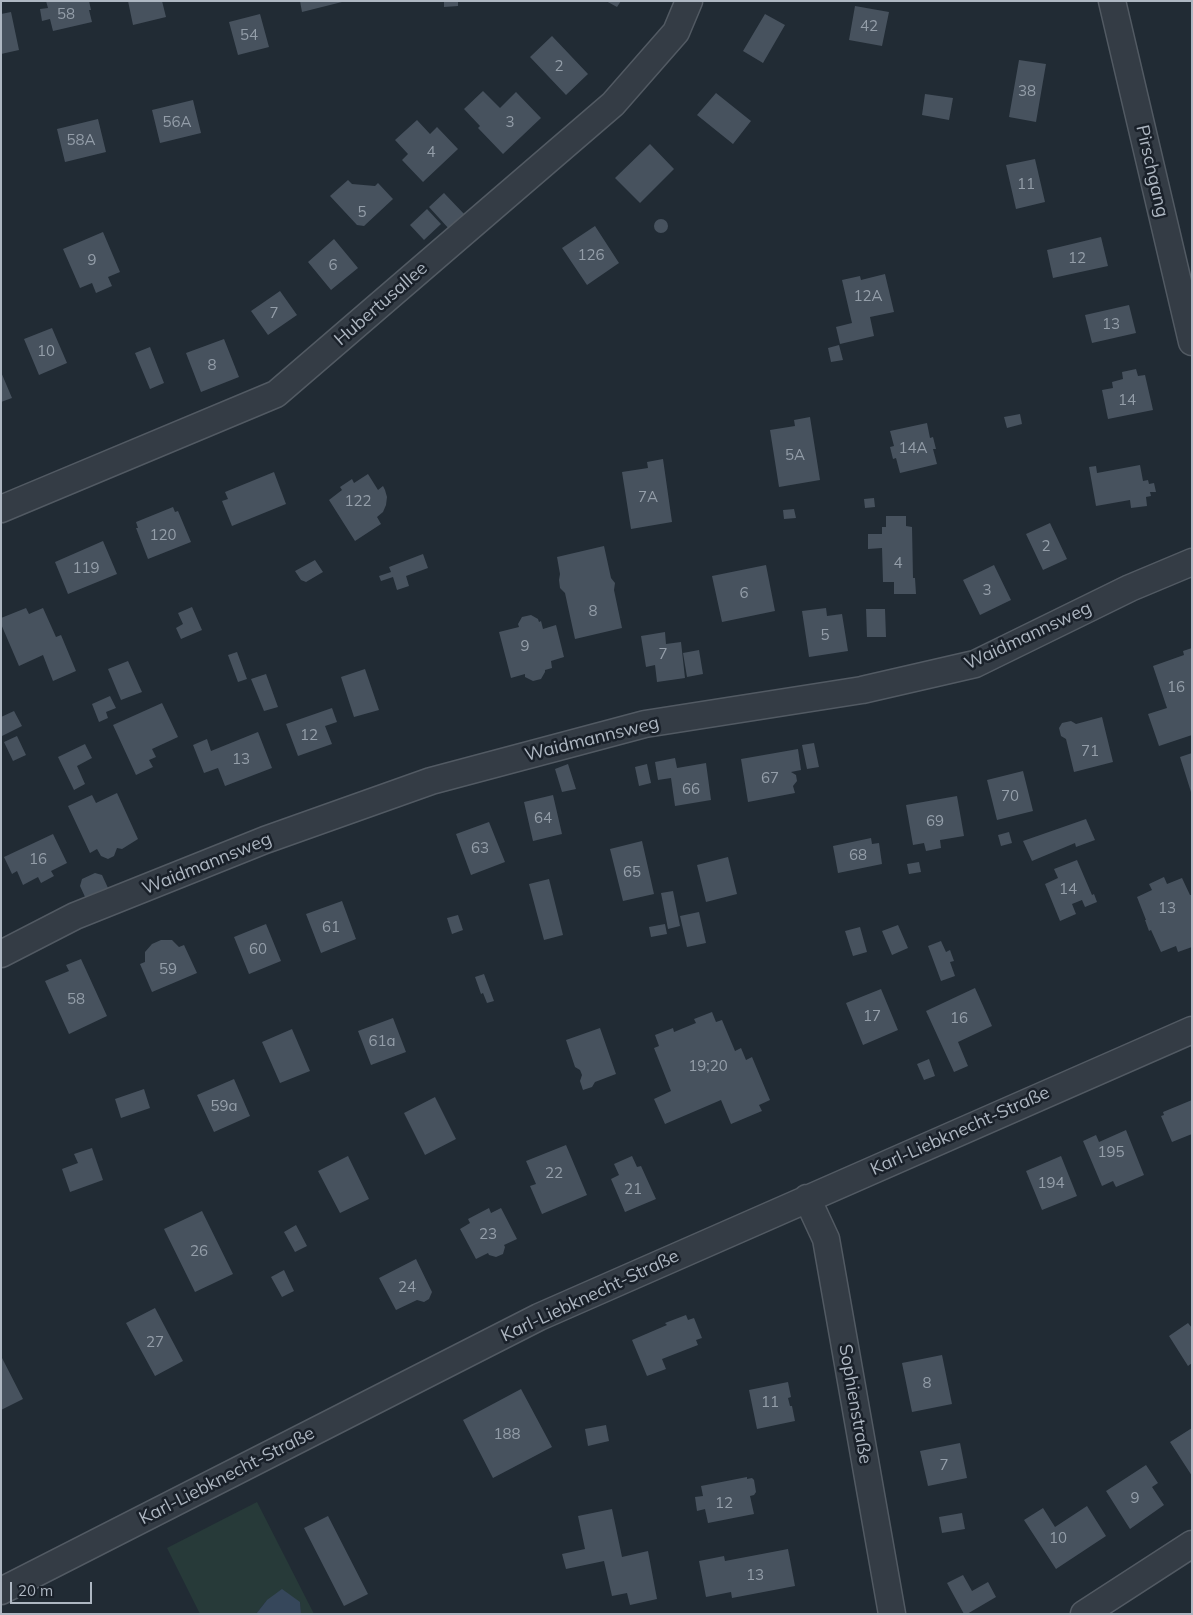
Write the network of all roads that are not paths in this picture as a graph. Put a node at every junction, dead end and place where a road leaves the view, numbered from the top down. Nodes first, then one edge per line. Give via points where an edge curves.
1 (689, 1) edge
2 (1112, 1) edge
3 (1192, 342) edge
4 (1, 509) edge
5 (1192, 562) edge
6 (1, 954) edge
7 (1192, 1030) edge
8 (808, 1198) junction
9 (1192, 1544) edge
10 (1, 1591) edge
11 (892, 1614) edge
12 (1084, 1614) edge

1 - 4 street, Hubertusallee via 676,32 613,104 276,394
2 - 3 street, Pirschgang
5 - 6 street, Waidmannsweg via 1130,588 974,664 862,690 645,724 431,781 265,840 75,916
7 - 8 street, Karl-Liebknecht-Straße
8 - 10 street, Karl-Liebknecht-Straße via 539,1317
8 - 11 street, Sophienstraße via 826,1239
9 - 12 street

